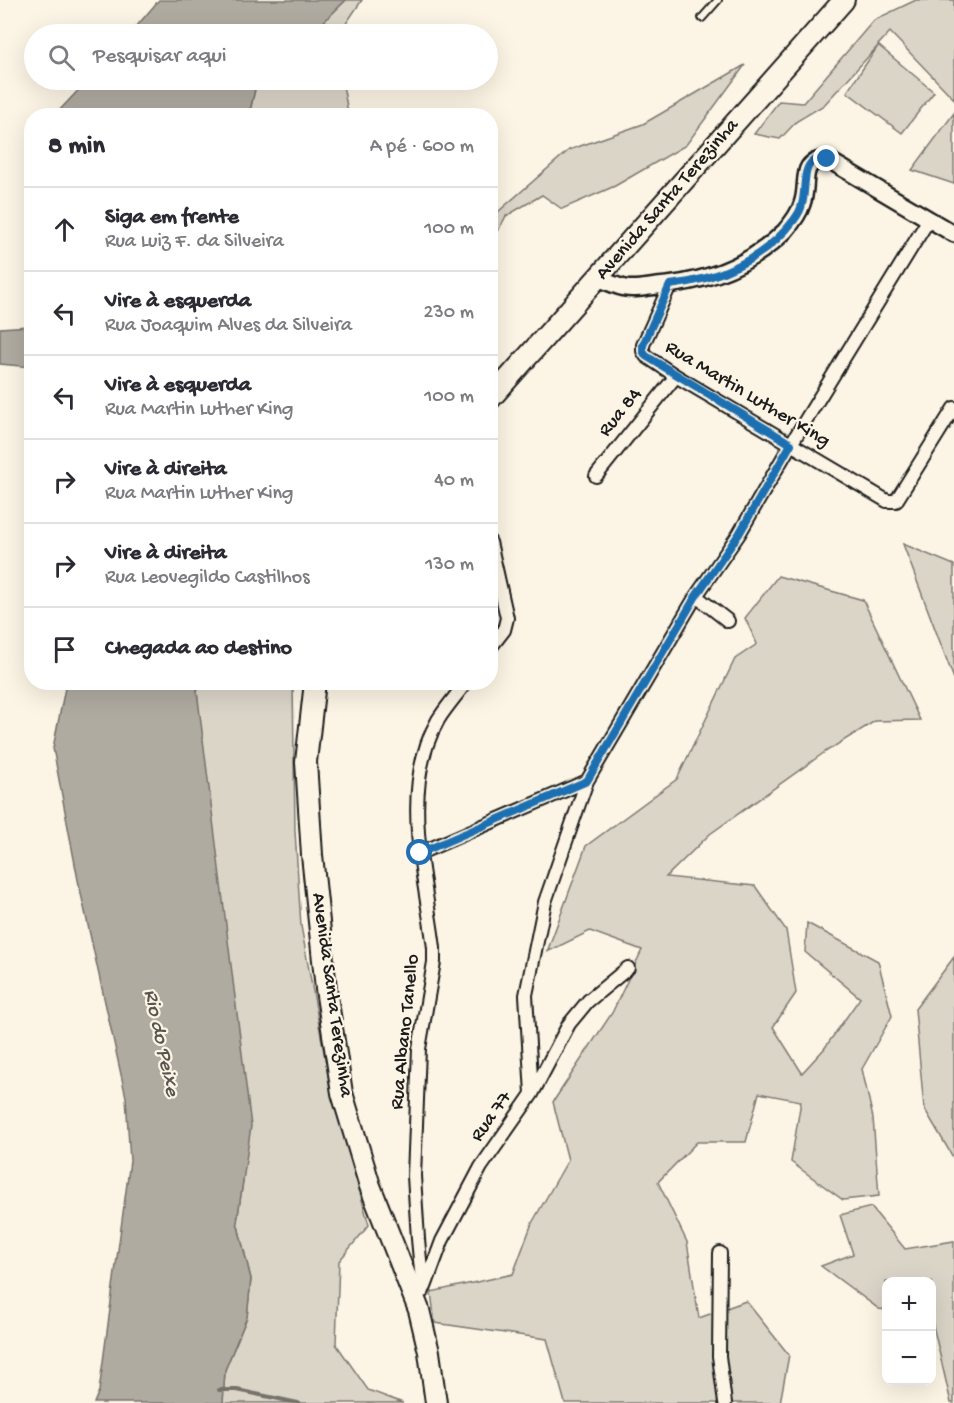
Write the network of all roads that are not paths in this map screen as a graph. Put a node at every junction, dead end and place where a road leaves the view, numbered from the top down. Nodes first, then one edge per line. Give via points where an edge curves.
1 (718, 0) edge
2 (844, 0) edge
3 (702, 18) dead end
4 (929, 219) junction
5 (954, 234) edge
6 (599, 279) junction
7 (670, 285) junction
8 (676, 376) junction
9 (498, 390) edge
10 (954, 408) edge
11 (791, 444) junction
12 (596, 476) dead end
13 (498, 578) edge
14 (696, 596) junction
15 (728, 621) dead end
16 (498, 638) edge
17 (314, 690) edge
18 (460, 690) edge
19 (587, 781) junction
20 (420, 853) junction
21 (628, 968) dead end
22 (532, 1094) junction
23 (720, 1253) dead end
24 (421, 1301) junction
25 (436, 1403) edge
26 (725, 1403) edge

1 - 3 lane
2 - 6 main road, Avenida Santa Terezinha
4 - 5 street
4 - 7 street via 827,159 814,160 808,166 803,204 796,218 773,242 717,275
4 - 11 street
6 - 7 street via 626,289
6 - 9 main road, Avenida Santa Terezinha
7 - 8 street, Rua Martin Luther King via 643,351
8 - 11 street, Rua Martin Luther King
8 - 12 street, Rua 84
10 - 11 street, Rua Martin Luther King via 896,501 887,501
11 - 14 street via 739,534
13 - 16 street via 507,618
14 - 15 street
14 - 19 street
17 - 24 main road, Avenida Santa Terezinha via 306,762 313,866 342,1093 370,1186
18 - 20 street, Rua Albano Tanello via 439,719 423,760 417,788
19 - 20 street
19 - 22 street via 545,902 526,995
20 - 24 street, Rua Albano Tanello via 434,948 419,1050 414,1176
21 - 22 street, Rua 77 via 588,1001 569,1024
22 - 24 street, Rua 77 via 481,1167 442,1240
23 - 26 street via 719,1356
24 - 25 main road, Avenida Santa Terezinha

